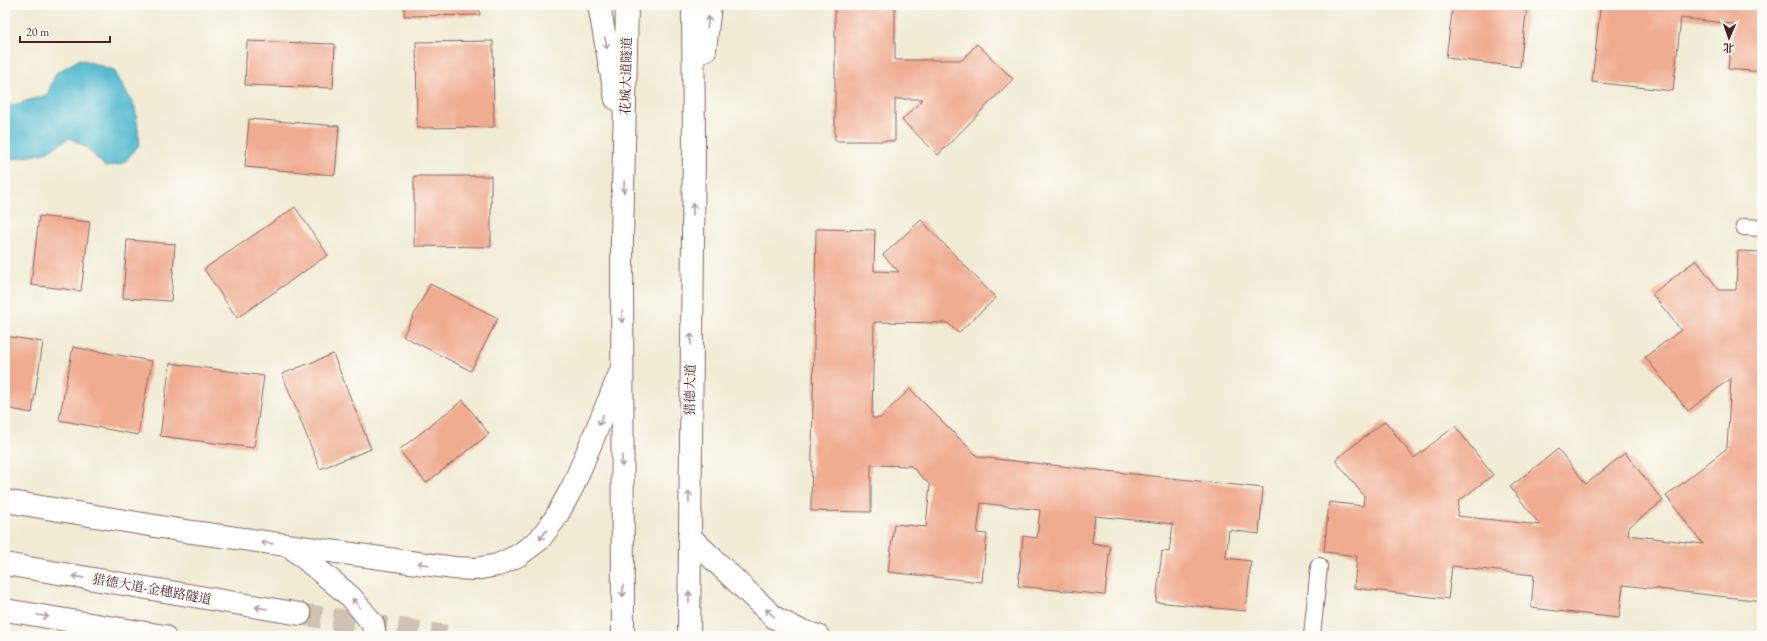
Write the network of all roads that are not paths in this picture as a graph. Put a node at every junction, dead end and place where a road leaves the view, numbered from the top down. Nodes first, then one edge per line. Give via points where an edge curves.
1 (599, 5) edge
2 (627, 5) edge
3 (693, 5) edge
4 (710, 5) edge
5 (694, 144) junction
6 (625, 148) junction
7 (1744, 227) dead end
8 (1762, 228) edge
9 (621, 371) junction
10 (5, 502) edge
11 (689, 536) junction
12 (291, 547) junction
13 (5, 564) edge
14 (1318, 566) dead end
15 (5, 610) edge
16 (300, 614) tunnel mouth
17 (164, 636) edge
18 (375, 636) edge
19 (623, 636) edge
20 (689, 636) edge
21 (818, 636) edge
22 (1312, 636) edge

1 -> 6 main road
2 - 6 main road, 花城大道隧道
3 - 5 main road
5 -> 4 main road
11 -> 5 main road, 猎德大道
6 -> 9 main road
7 - 8 lane
9 -> 12 main road via 573,486 555,519 539,540 520,555 498,565 475,569
9 -> 19 main road
12 -> 10 main road
20 -> 11 main road, 猎德大道
21 -> 11 main road via 775,618
18 -> 12 main road via 372,624 351,597
16 -> 13 main road, 猎德大道-金穗路隧道
14 - 22 lane
15 -> 17 main road

